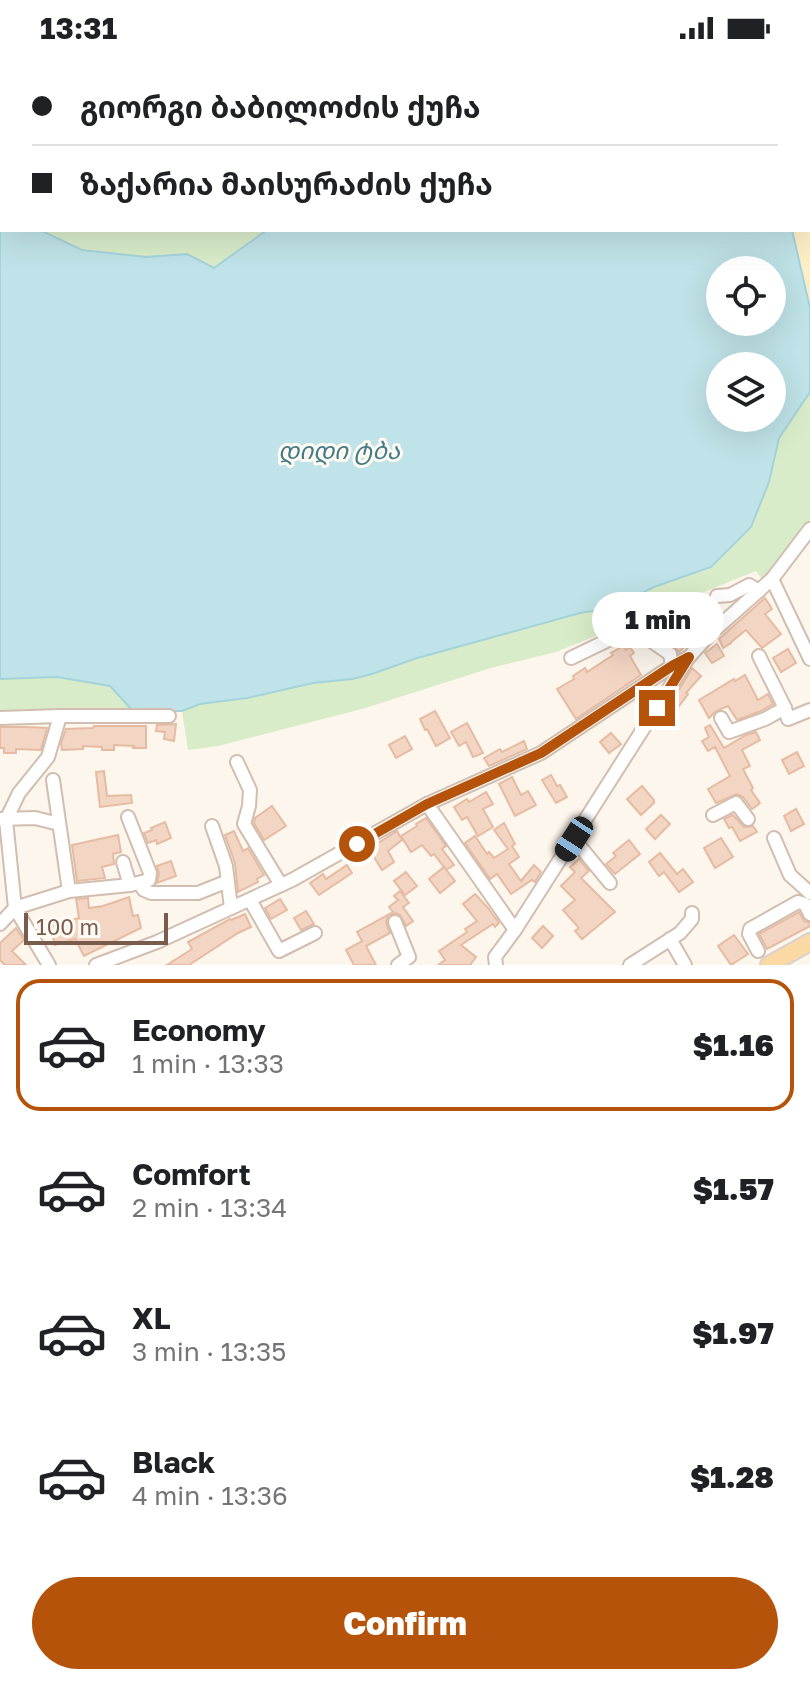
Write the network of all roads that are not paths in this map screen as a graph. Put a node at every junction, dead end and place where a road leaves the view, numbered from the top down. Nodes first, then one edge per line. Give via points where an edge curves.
1 (810, 529) edge
2 (772, 579) junction
3 (759, 591) junction
4 (717, 596) dead end
5 (759, 656) dead end
6 (689, 657) junction
7 (571, 658) dead end
8 (810, 659) edge
9 (672, 666) junction
10 (785, 708) junction
11 (810, 710) edge
12 (60, 716) junction
13 (169, 716) dead end
14 (0, 718) edge
15 (721, 718) dead end
16 (237, 762) dead end
17 (53, 780) dead end
18 (427, 804) junction
19 (713, 815) dead end
20 (128, 817) dead end
21 (3, 819) edge
22 (748, 819) dead end
23 (59, 824) junction
24 (212, 826) dead end
25 (774, 838) dead end
26 (574, 839) junction
27 (123, 862) dead end
28 (223, 883) dead end
29 (610, 883) dead end
30 (135, 884) junction
31 (281, 885) junction
32 (69, 891) junction
33 (810, 893) edge
34 (250, 900) junction
35 (0, 902) edge
36 (15, 908) junction
37 (231, 908) junction
38 (692, 913) dead end
39 (810, 914) edge
40 (395, 922) dead end
41 (0, 924) edge
42 (515, 930) junction
43 (315, 933) dead end
44 (670, 939) junction
45 (810, 942) edge
46 (758, 951) dead end
47 (49, 965) edge
48 (96, 965) edge
49 (398, 965) edge
50 (496, 965) edge
51 (630, 965) edge
52 (685, 965) edge
53 (769, 965) edge

1 - 2 street
2 - 3 street
2 - 8 street
3 - 4 street via 749,585
3 - 6 street
5 - 10 street
6 - 9 street
6 - 26 street
7 - 9 street via 627,631 670,654
9 - 18 street via 541,753
10 - 11 street via 788,719
10 - 15 street via 729,732
12 - 13 street
12 - 14 street
12 - 21 street via 48,757
16 - 31 street via 250,790 244,824
17 - 23 street
18 - 31 street
18 - 42 street
19 - 22 street via 736,803
20 - 30 street via 151,877
21 - 23 street
21 - 36 street
23 - 32 street
24 - 37 street via 226,866
25 - 33 street via 790,875
26 - 29 street
26 - 42 street
27 - 30 street
28 - 30 street via 198,893 151,893
30 - 32 street
31 - 34 street
32 - 36 street
34 - 37 street
34 - 43 street via 279,951
35 - 36 street
36 - 41 street
36 - 47 street
37 - 48 street
38 - 44 street via 687,926
39 - 46 street via 798,902 750,929
40 - 49 street via 409,957
42 - 50 street via 495,957
44 - 51 street
44 - 52 street
45 - 53 main road

